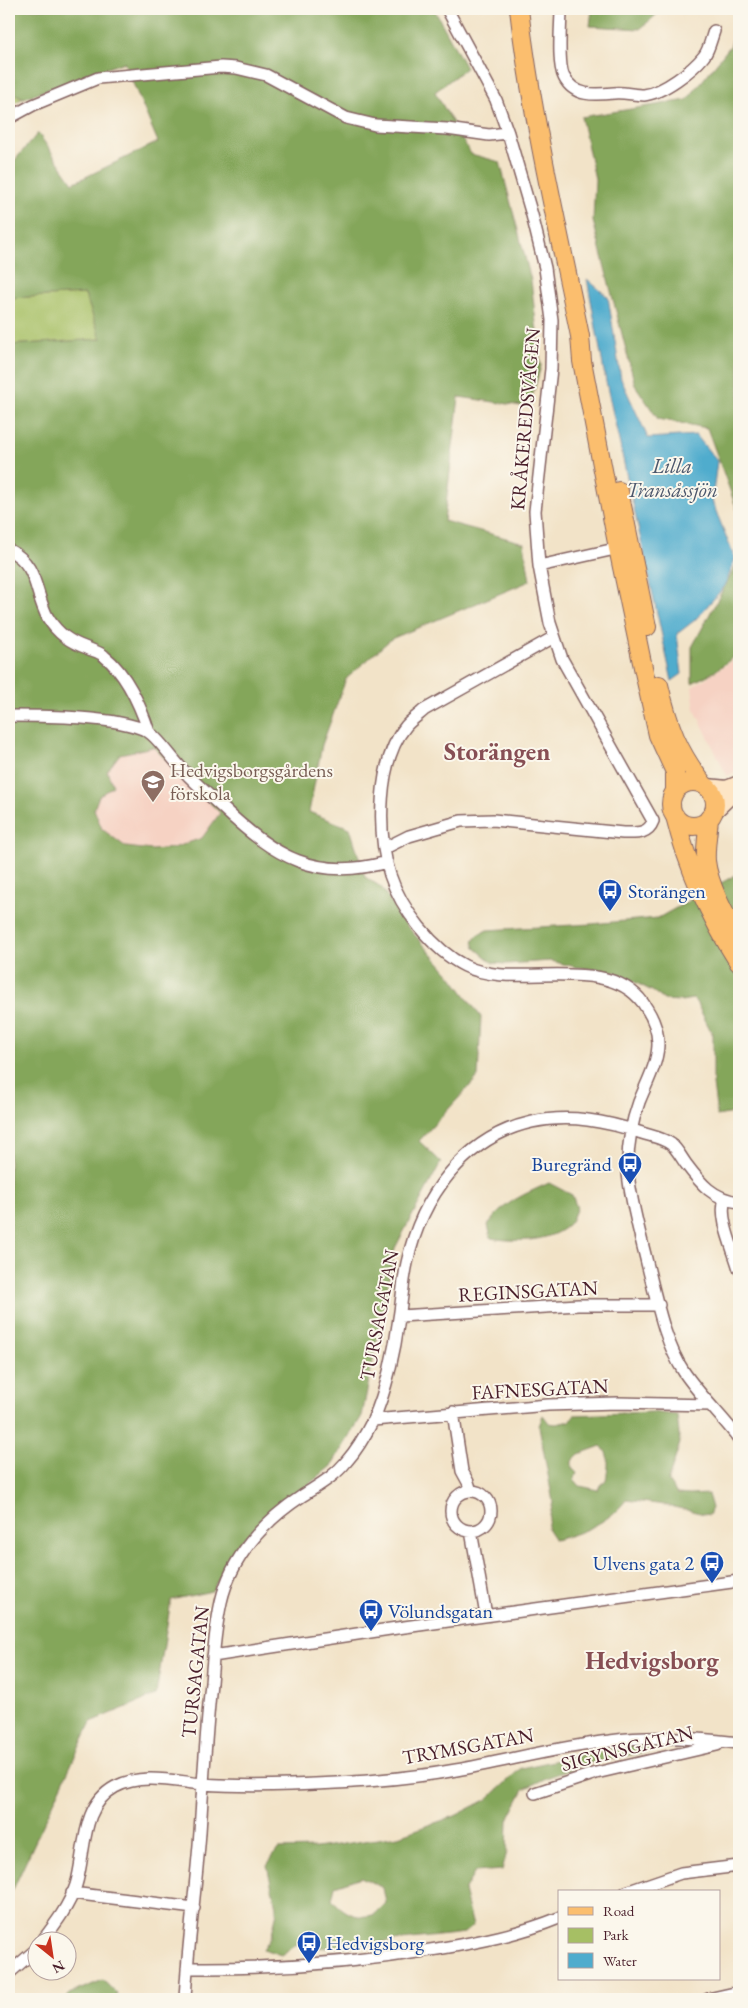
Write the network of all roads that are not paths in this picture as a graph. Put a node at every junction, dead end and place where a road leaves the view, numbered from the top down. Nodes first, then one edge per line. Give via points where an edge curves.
1 (447, 9) edge
2 (519, 9) edge
3 (561, 9) edge
4 (714, 31) dead end
5 (9, 118) edge
6 (508, 133) junction
7 (624, 547) junction
8 (9, 550) edge
9 (539, 566) junction
10 (554, 637) junction
11 (9, 716) edge
12 (149, 732) junction
13 (706, 786) junction
14 (739, 786) edge
15 (675, 791) junction
16 (711, 815) junction
17 (674, 816) junction
18 (385, 848) junction
19 (386, 862) junction
20 (739, 940) edge
21 (739, 963) edge
22 (631, 1129) junction
23 (725, 1199) junction
24 (739, 1202) edge
25 (739, 1269) edge
26 (658, 1305) junction
27 (400, 1316) junction
28 (710, 1405) junction
29 (453, 1412) junction
30 (373, 1420) junction
31 (739, 1439) edge
32 (471, 1491) junction
33 (472, 1531) junction
34 (739, 1581) edge
35 (486, 1615) junction
36 (213, 1656) junction
37 (734, 1742) edge
38 (202, 1784) junction
39 (535, 1793) dead end
40 (739, 1866) edge
41 (632, 1890) edge
42 (72, 1893) junction
43 (194, 1908) junction
44 (558, 1918) edge
45 (50, 1930) edge
46 (28, 1957) edge
47 (187, 1968) junction
48 (9, 1973) edge
49 (739, 1992) edge
50 (185, 1999) edge
51 (708, 1999) edge

1 - 6 street, KRÅKEREDSVÄGEN via 487,81
2 - 7 main road via 524,56 580,336 582,361
3 - 4 street via 563,76 576,90 592,96 624,92 645,95 665,87 705,55
5 - 6 street via 98,78 221,67 266,75 346,118 374,125 489,135
6 - 9 street, KRÅKEREDSVÄGEN via 532,215 552,320 551,369 535,511
7 - 9 street
7 - 13 main road via 670,729 687,763
7 - 15 main road via 658,735 675,772
8 - 12 street via 26,564 34,576 48,616 62,635 103,655 115,666 140,707
9 - 10 street, KRÅKEREDSVÄGEN
10 - 18 street via 424,710 406,726 388,763 385,779 382,814
10 - 18 street, KRÅKEREDSVÄGEN via 562,659 652,818 651,825 642,832 623,833 493,820 461,821 409,836
11 - 12 street via 104,721 127,724
12 - 19 street via 182,770 248,832 270,847 315,867 351,869
13 - 14 street
13 - 15 main road via 689,782
13 - 16 main road via 714,799
14 - 16 street
15 - 17 main road via 671,803
16 - 17 main road via 701,824 691,826
16 - 20 main road via 706,864 725,915
17 - 21 main road via 702,896
18 - 19 street
19 - 22 street via 395,888 418,925 433,943 465,966 486,974 562,974 606,979 623,985 642,1002 654,1023 658,1051
22 - 23 street, TURSAGATAN via 669,1143 708,1189
22 - 26 street via 628,1172 632,1200
22 - 27 street, TURSAGATAN via 595,1120 559,1117 500,1133 465,1156 439,1186 420,1223 407,1263
23 - 24 street
23 - 25 street via 724,1218
26 - 27 street, REGINSGATAN via 578,1305
26 - 28 street via 672,1351
27 - 30 street, TURSAGATAN via 393,1356
28 - 29 street, FAFNESGATAN via 548,1404
28 - 31 street
29 - 30 street, FAFNESGATAN
29 - 32 street via 462,1472
30 - 36 street, TURSAGATAN via 347,1461 317,1487 277,1513 248,1545 233,1568 221,1600
32 - 33 street via 482,1494 490,1506 484,1526
32 - 33 street via 464,1492 453,1501 451,1514 459,1528
33 - 35 street
34 - 35 street
35 - 36 street
36 - 38 street, TURSAGATAN
37 - 38 street, TRYMSGATAN via 679,1738 612,1740 386,1780 275,1786
37 - 39 street, SIGYNSGATAN via 596,1773
38 - 42 street, TRYMSGATAN via 152,1779 132,1781 114,1787 102,1796 86,1831 82,1861
38 - 43 street, TURSAGATAN
40 - 41 street via 681,1873
42 - 43 street
42 - 45 street, TRYMSGATAN
43 - 47 street, TURSAGATAN
44 - 47 street via 480,1942 345,1962 262,1968
46 - 48 street
47 - 50 street, TURSAGATAN
49 - 51 street

